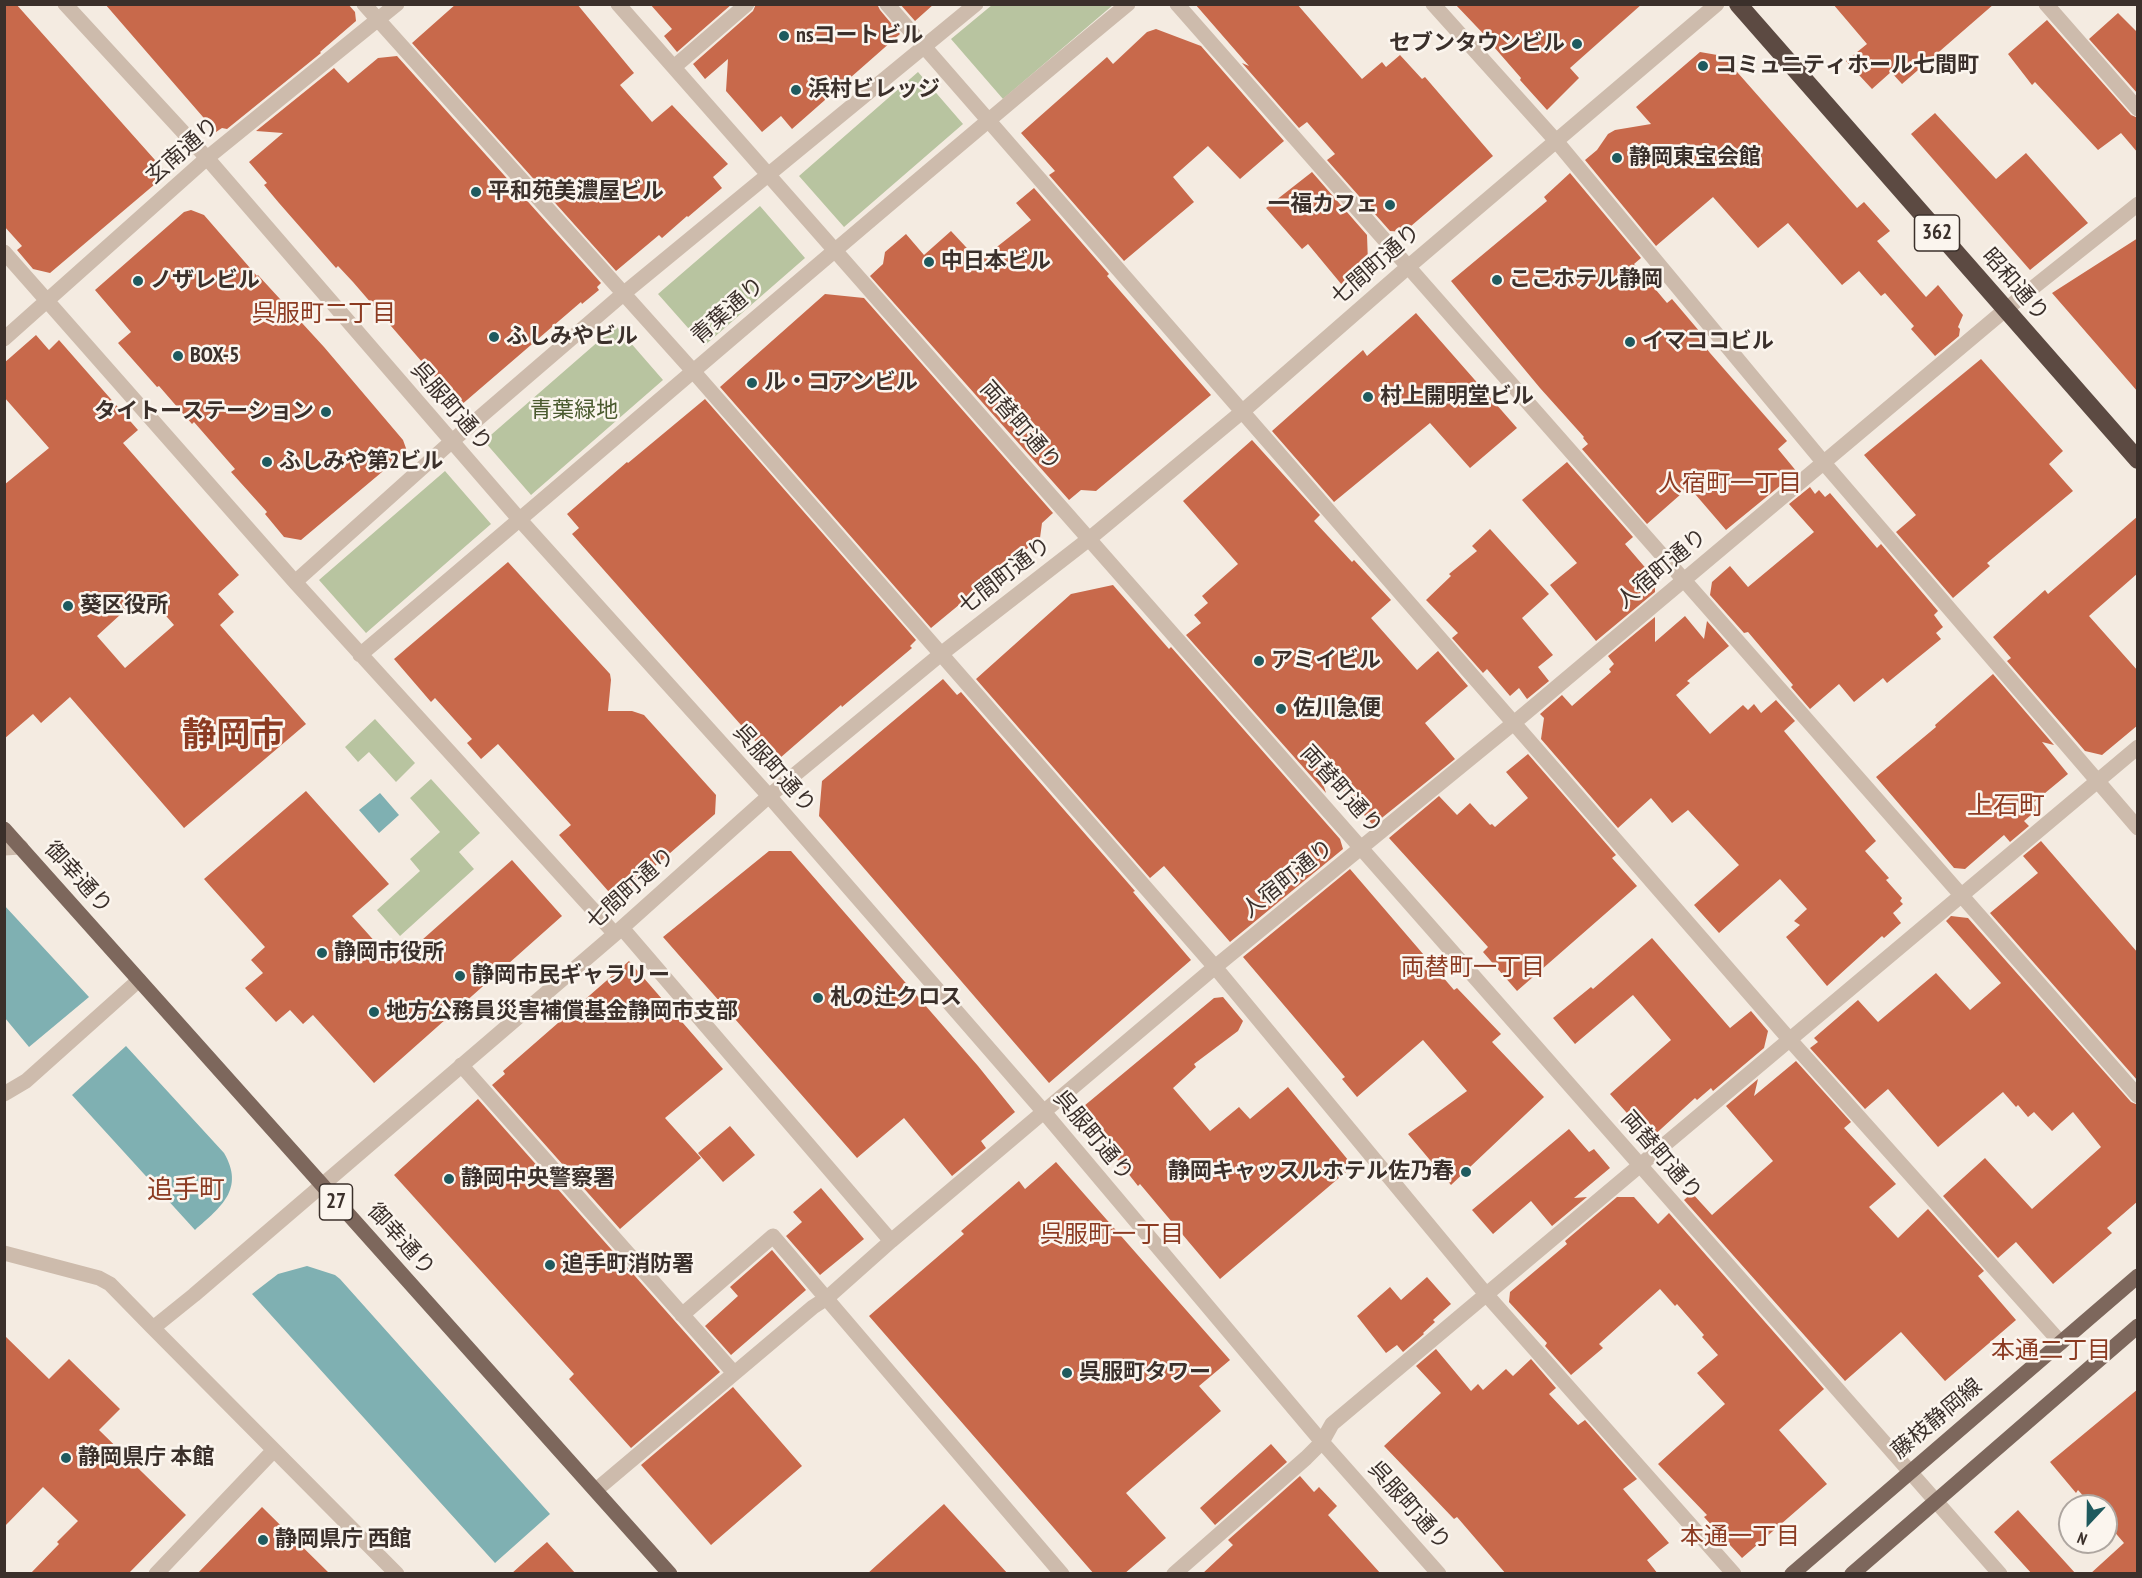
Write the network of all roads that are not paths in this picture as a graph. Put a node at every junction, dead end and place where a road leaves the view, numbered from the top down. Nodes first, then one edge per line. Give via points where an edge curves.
1 (65, 4) edge
2 (364, 4) edge
3 (397, 4) edge
4 (618, 4) edge
5 (747, 4) edge
6 (887, 4) edge
7 (976, 4) edge
8 (1128, 4) edge
9 (1177, 4) edge
10 (1433, 4) edge
11 (1717, 4) edge
12 (1738, 4) edge
13 (2046, 4) edge
14 (378, 21) junction
15 (924, 49) junction
16 (674, 67) junction
17 (2138, 109) edge
18 (988, 120) junction
19 (1557, 142) junction
20 (207, 158) junction
21 (768, 176) junction
22 (2138, 204) edge
23 (834, 249) junction
24 (4, 252) edge
25 (1408, 267) junction
26 (623, 294) junction
27 (49, 301) junction
28 (2005, 310) junction
29 (4, 339) edge
30 (693, 371) junction
31 (1243, 411) junction
32 (451, 442) junction
33 (2138, 460) edge
34 (1824, 463) junction
35 (520, 520) junction
36 (1089, 539) junction
37 (1684, 580) junction
38 (295, 582) junction
39 (942, 654) junction
40 (360, 655) junction
41 (1515, 722) junction
42 (2138, 747) edge
43 (2097, 781) junction
44 (769, 796) junction
45 (2138, 828) edge
46 (4, 829) edge
47 (21, 847) junction
48 (4, 848) edge
49 (1362, 848) junction
50 (1960, 894) junction
51 (618, 931) junction
52 (1215, 968) junction
53 (139, 980) junction
54 (1790, 1040) junction
55 (461, 1065) junction
56 (4, 1094) edge
57 (2138, 1096) edge
58 (1044, 1112) junction
59 (1639, 1164) junction
60 (321, 1186) junction
61 (891, 1241) junction
62 (4, 1253) edge
63 (2138, 1276) edge
64 (1485, 1293) junction
65 (827, 1298) junction
66 (682, 1315) junction
67 (2138, 1326) edge
68 (153, 1328) junction
69 (2061, 1343) junction
70 (734, 1372) junction
71 (1322, 1442) junction
72 (274, 1450) junction
73 (1909, 1472) junction
74 (596, 1490) junction
75 (1936, 1501) junction
76 (156, 1574) edge
77 (397, 1574) edge
78 (670, 1574) edge
79 (1062, 1574) edge
80 (1174, 1574) edge
81 (1439, 1574) edge
82 (1734, 1574) edge
83 (1792, 1574) edge
84 (1852, 1574) edge
85 (2000, 1574) edge

1 - 20 street, 呉服町通り
2 - 14 street
3 - 14 street, 玄南通り
4 - 16 street, 両替町通り
5 - 16 street
6 - 15 street
7 - 15 street
8 - 18 street, 青葉通り
9 - 25 street
10 - 19 street
11 - 19 street, 七間町通り
12 - 28 highway, 昭和通り / 362
13 - 17 street
14 - 20 street, 玄南通り
14 - 26 street
15 - 18 street
15 - 21 street
16 - 21 street, 両替町通り
18 - 23 street, 青葉通り
18 - 31 street
19 - 25 street, 七間町通り
19 - 34 street
20 - 27 street, 玄南通り
20 - 32 street, 呉服町通り
21 - 23 street, 両替町通り
21 - 26 street
22 - 28 street, 人宿町通り
23 - 30 street, 青葉通り
23 - 36 street, 両替町通り
24 - 27 street
25 - 31 street, 七間町通り
25 - 37 street
26 - 30 street
26 - 32 street
27 - 29 street, 玄南通り
27 - 38 street
28 - 33 highway, 昭和通り / 362
28 - 34 street, 人宿町通り
30 - 35 street, 青葉通り
30 - 39 street
31 - 36 street, 七間町通り
31 - 41 street
32 - 35 street, 呉服町通り
32 - 38 street
34 - 37 street, 人宿町通り
34 - 43 street
35 - 40 street, 青葉通り
35 - 44 street, 呉服町通り
36 - 39 street, 七間町通り
36 - 49 street, 両替町通り
37 - 41 street, 人宿町通り
37 - 50 street
38 - 40 street
39 - 44 street, 七間町通り
39 - 52 street
40 - 51 street
41 - 49 street, 人宿町通り
41 - 54 street
42 - 43 street
43 - 45 street
43 - 50 street
44 - 51 street, 七間町通り
44 - 58 street, 呉服町通り
46 - 47 main road, 御幸通り / 27
47 - 48 street
47 - 53 main road, 御幸通り / 27
49 - 52 street, 人宿町通り
49 - 59 street, 両替町通り
50 - 54 street
50 - 57 street
51 - 55 street, 七間町通り
51 - 61 street
52 - 58 street, 人宿町通り
52 - 64 street
53 - 56 street via 26,1081
53 - 60 main road, 御幸通り / 27
54 - 59 street
54 - 69 street
55 - 60 street, 七間町通り
55 - 66 street
58 - 61 street, 人宿町通り
58 - 71 street, 呉服町通り
59 - 64 street
59 - 73 street, 両替町通り
60 - 68 street, 七間町通り
60 - 74 main road, 御幸通り / 27
61 - 65 street, 人宿町通り
62 - 68 street via 99,1278 110,1284
63 - 69 main road, 藤枝静岡線
64 - 71 street via 1332,1424
64 - 82 street
65 - 66 street via 773,1236
65 - 70 street, 人宿町通り
65 - 79 street
66 - 70 street
67 - 75 main road
68 - 72 street
69 - 73 main road, 藤枝静岡線
70 - 74 street, 人宿町通り
71 - 80 street
71 - 81 street, 呉服町通り
72 - 76 street
72 - 77 street
73 - 75 street, 両替町通り
73 - 83 main road, 藤枝静岡線
74 - 78 main road, 御幸通り / 27
75 - 84 main road
75 - 85 street, 両替町通り

